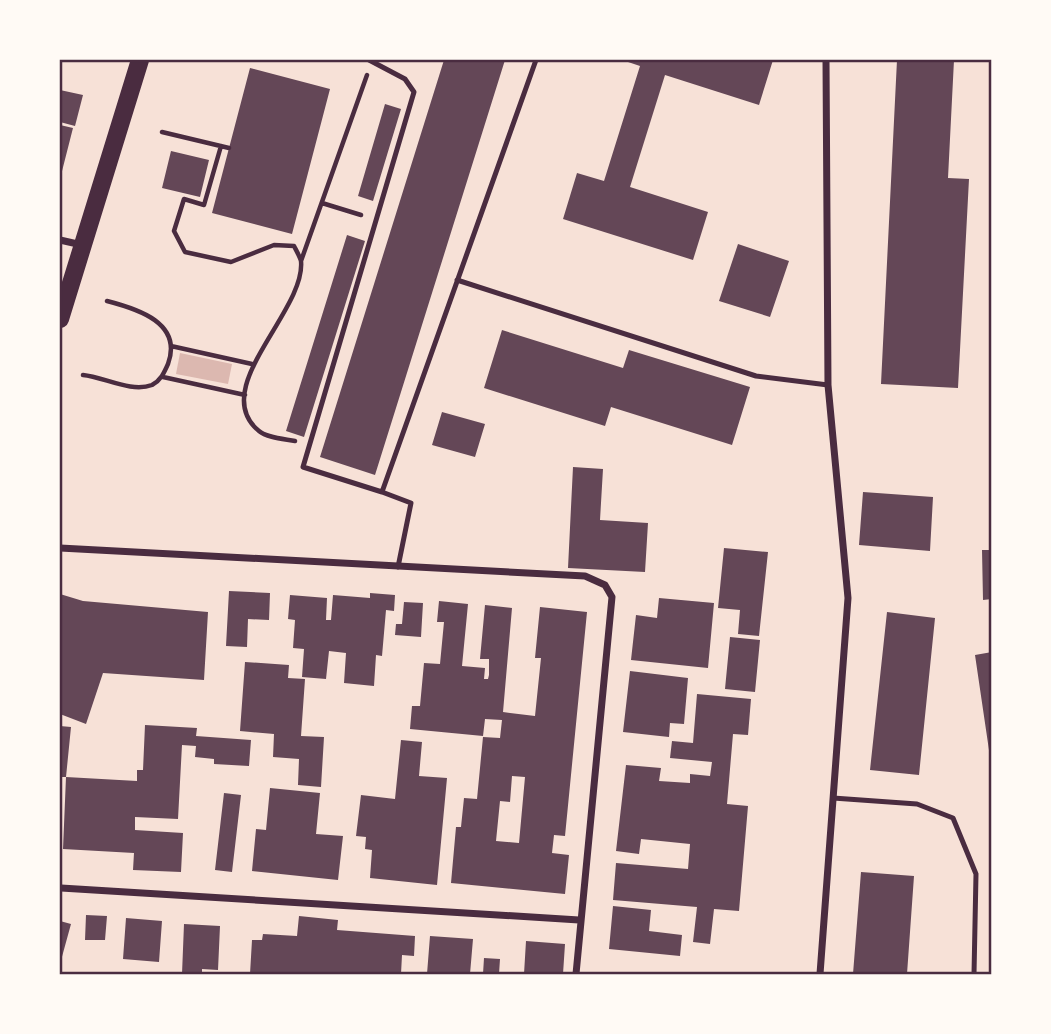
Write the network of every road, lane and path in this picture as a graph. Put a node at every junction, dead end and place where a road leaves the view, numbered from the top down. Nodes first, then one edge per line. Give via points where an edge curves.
1 (140, 60) edge
2 (370, 60) edge
3 (536, 60) edge
4 (826, 60) edge
5 (162, 132) dead end
6 (221, 146) junction
7 (229, 148) dead end
8 (322, 203) junction
9 (363, 216) dead end
10 (60, 240) edge
11 (82, 245) junction
12 (301, 261) junction
13 (457, 280) junction
14 (107, 301) dead end
15 (60, 319) edge
16 (171, 346) junction
17 (253, 364) junction
18 (83, 375) dead end
19 (163, 377) junction
20 (828, 385) junction
21 (245, 396) junction
22 (311, 444) junction
23 (382, 492) junction
24 (60, 548) edge
25 (398, 567) junction
26 (833, 798) junction
27 (61, 888) dead end
28 (579, 920) junction
29 (576, 975) edge
30 (820, 975) edge
31 (974, 975) edge

1 - 11 main road
2 - 8 path
2 - 22 lane via 405,79 414,92
3 - 13 lane
4 - 20 street
5 - 6 path
6 - 7 path
6 - 12 path via 204,205 184,199 174,231 185,252 231,262 274,245 294,246
8 - 9 path
8 - 12 path
10 - 11 street
11 - 15 main road
12 - 17 path via 286,312
13 - 20 lane via 756,376
13 - 23 lane
14 - 16 path via 156,319 166,329
16 - 17 path
16 - 19 path
17 - 21 path
18 - 19 path via 133,386 150,385
19 - 21 path
20 - 26 street via 848,598
21 - 22 path via 247,417 261,433
22 - 23 lane via 303,467
23 - 25 lane via 411,503
24 - 25 street
25 - 28 street via 585,576 605,585 612,597
26 - 30 street
26 - 31 lane via 917,804 953,818 976,874
27 - 28 street
28 - 29 street

